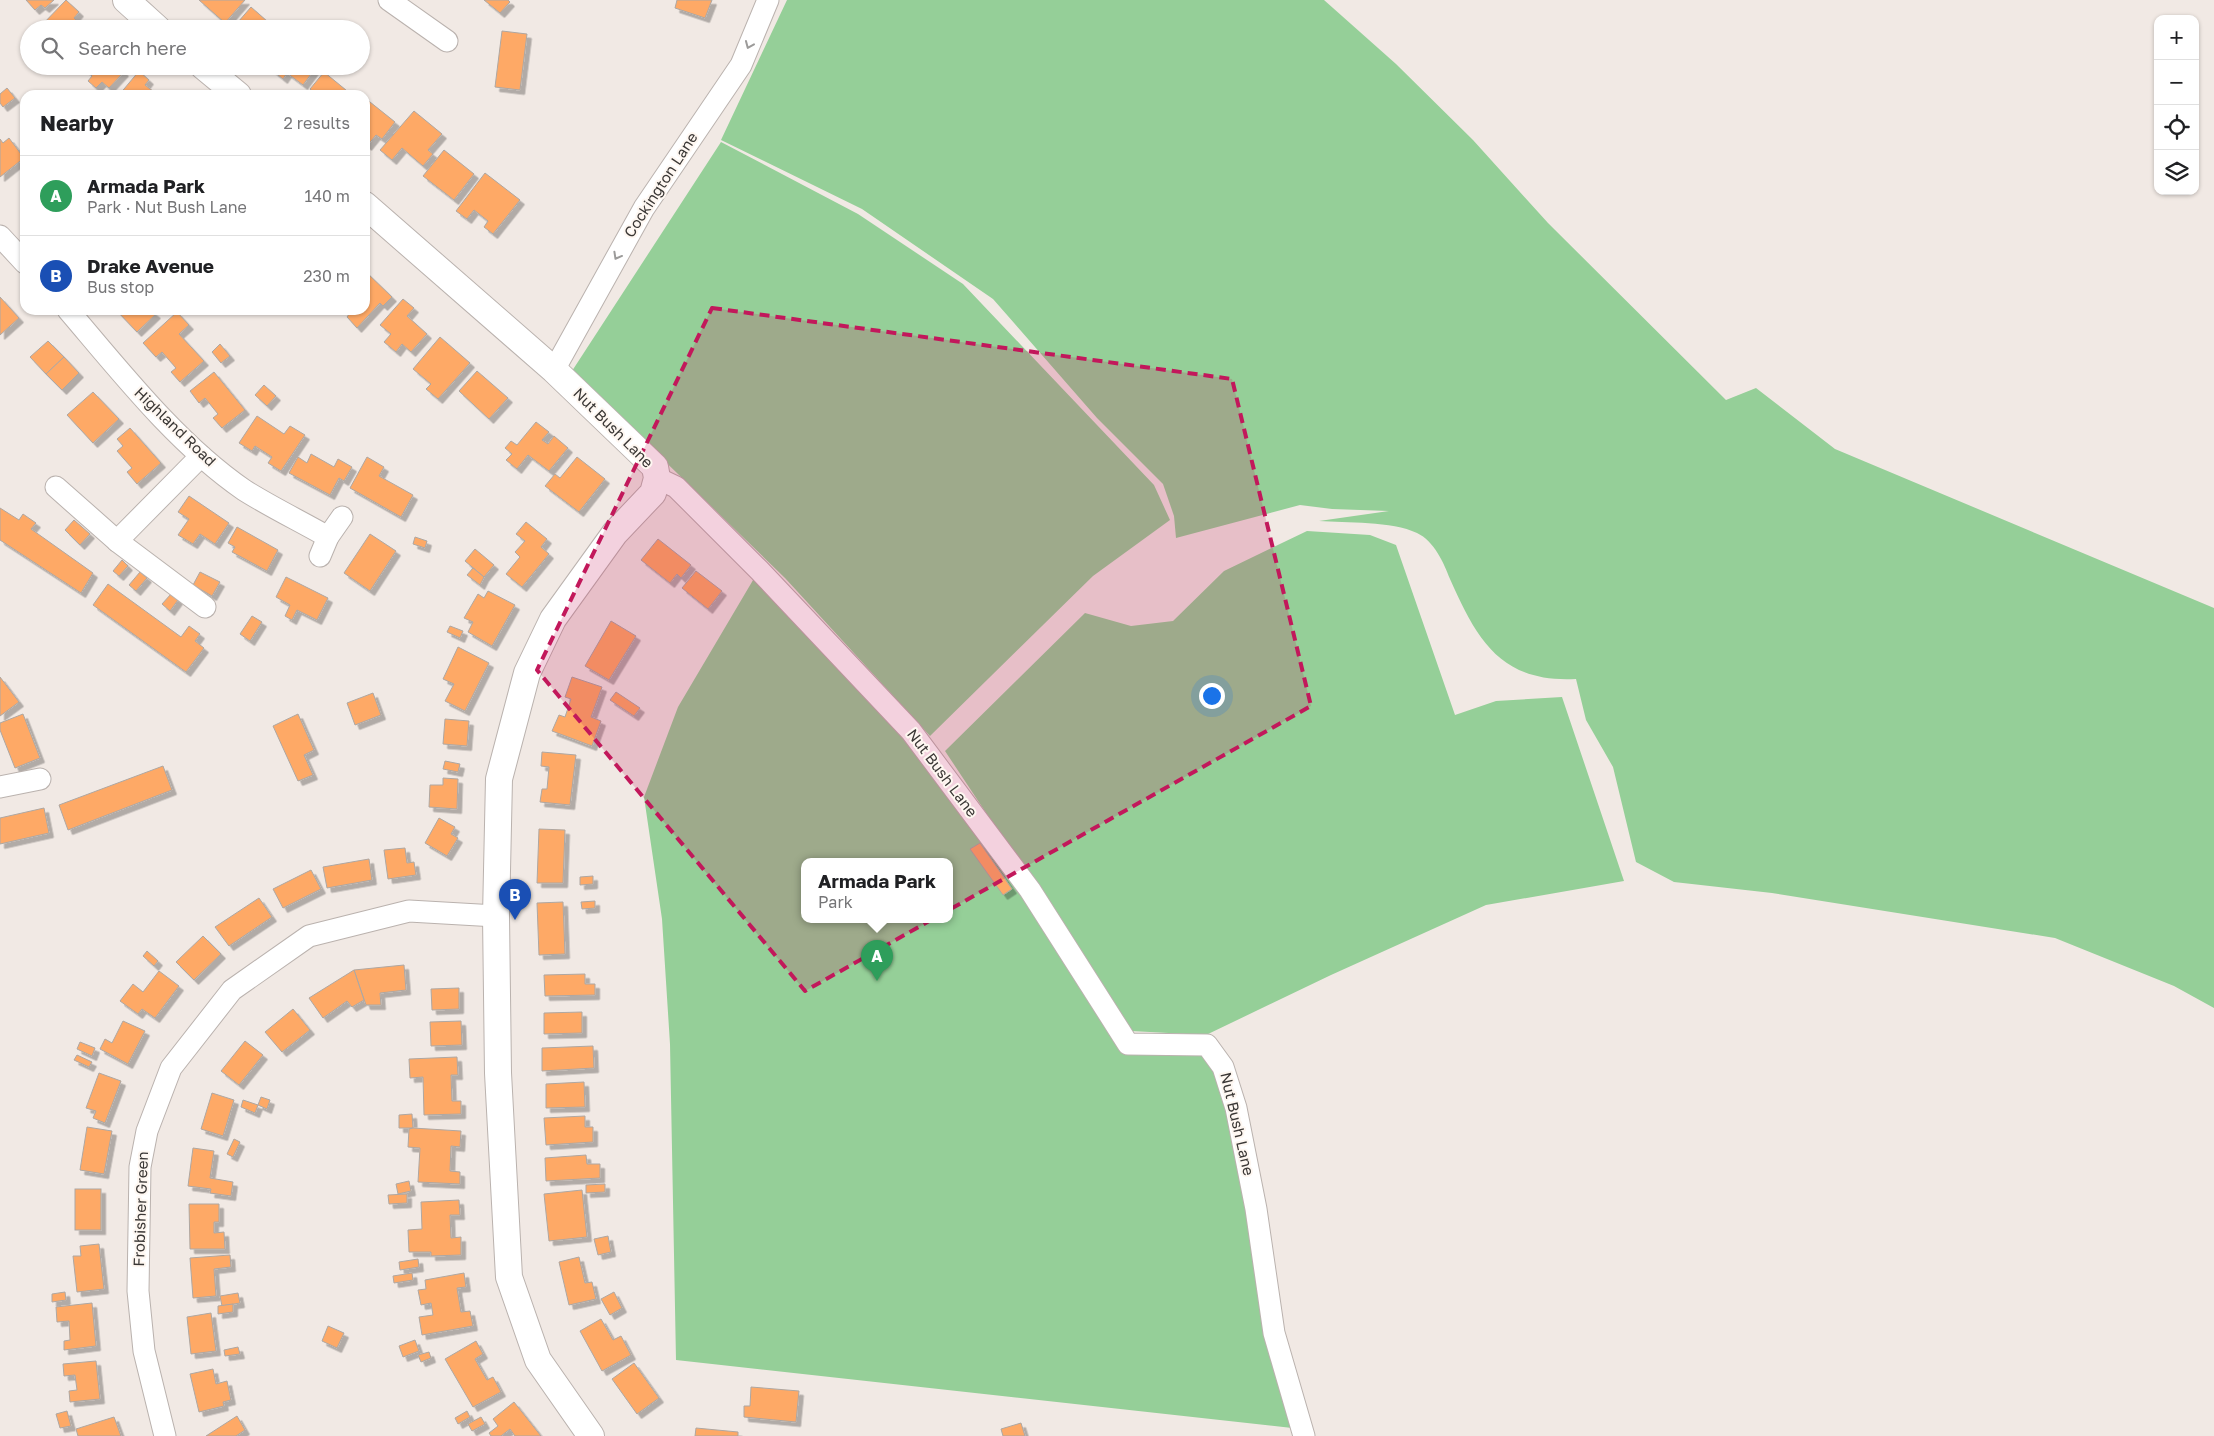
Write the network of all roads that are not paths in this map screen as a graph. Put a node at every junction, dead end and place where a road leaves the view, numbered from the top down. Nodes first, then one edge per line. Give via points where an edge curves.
1 (389, 0) edge
2 (768, 0) edge
3 (134, 3) edge
4 (150, 20) edge
5 (447, 41) dead end
6 (214, 75) edge
7 (232, 90) edge
8 (370, 209) edge
9 (0, 236) edge
10 (20, 258) edge
11 (72, 315) edge
12 (554, 370) junction
13 (201, 456) junction
14 (657, 478) junction
15 (56, 487) dead end
16 (342, 517) dead end
17 (117, 541) junction
18 (205, 607) dead end
19 (40, 779) dead end
20 (0, 787) edge
21 (496, 916) junction
22 (166, 1436) edge
23 (590, 1436) edge
24 (1304, 1436) edge

1 - 5 street
2 -> 12 street, Cockington Lane via 741,65 644,208
3 - 4 street
6 - 7 street
8 - 12 street, Nut Bush Lane
9 - 10 street
11 - 13 street, Highland Road via 128,381
12 - 14 street, Nut Bush Lane via 655,467
13 - 16 street, Highland Road via 324,546
13 - 17 street
14 - 21 street via 653,493 615,533 553,619 526,673 499,779
14 - 24 street, Nut Bush Lane via 676,487 911,731 1030,890 1128,1044 1207,1044 1224,1067 1236,1108 1256,1209 1274,1334
15 - 17 street
17 - 18 street
19 - 20 street
21 - 22 street, Frobisher Green via 409,911 309,936 232,990 171,1068 147,1130 140,1167 138,1291 144,1351
21 - 23 street via 498,1073 509,1277 538,1360

